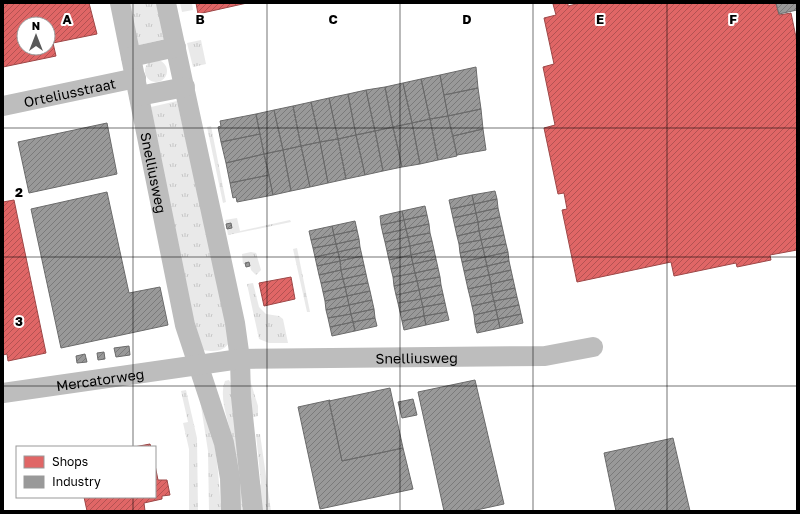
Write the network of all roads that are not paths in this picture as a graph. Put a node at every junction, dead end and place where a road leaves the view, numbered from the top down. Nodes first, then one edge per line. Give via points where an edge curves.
1 (120, 3) edge
2 (166, 3) edge
3 (176, 47) junction
4 (131, 57) junction
5 (137, 87) junction
6 (185, 87) junction
7 (3, 106) edge
8 (593, 347) dead end
9 (240, 359) junction
10 (198, 365) junction
11 (3, 393) edge
12 (231, 511) edge
13 (253, 511) edge

1 - 4 street, Snelliusweg
2 - 3 street
3 - 4 street
3 - 6 street
4 - 5 street, Snelliusweg
5 - 6 street
5 - 7 street, Orteliusstraat
5 - 10 street, Snelliusweg via 185,325
6 - 9 street via 235,323
8 - 9 street, Snelliusweg via 545,356
9 - 10 street, Snelliusweg
9 - 13 street via 241,397
10 - 11 street, Mercatorweg
10 - 12 street, Snelliusweg via 224,443 230,478

